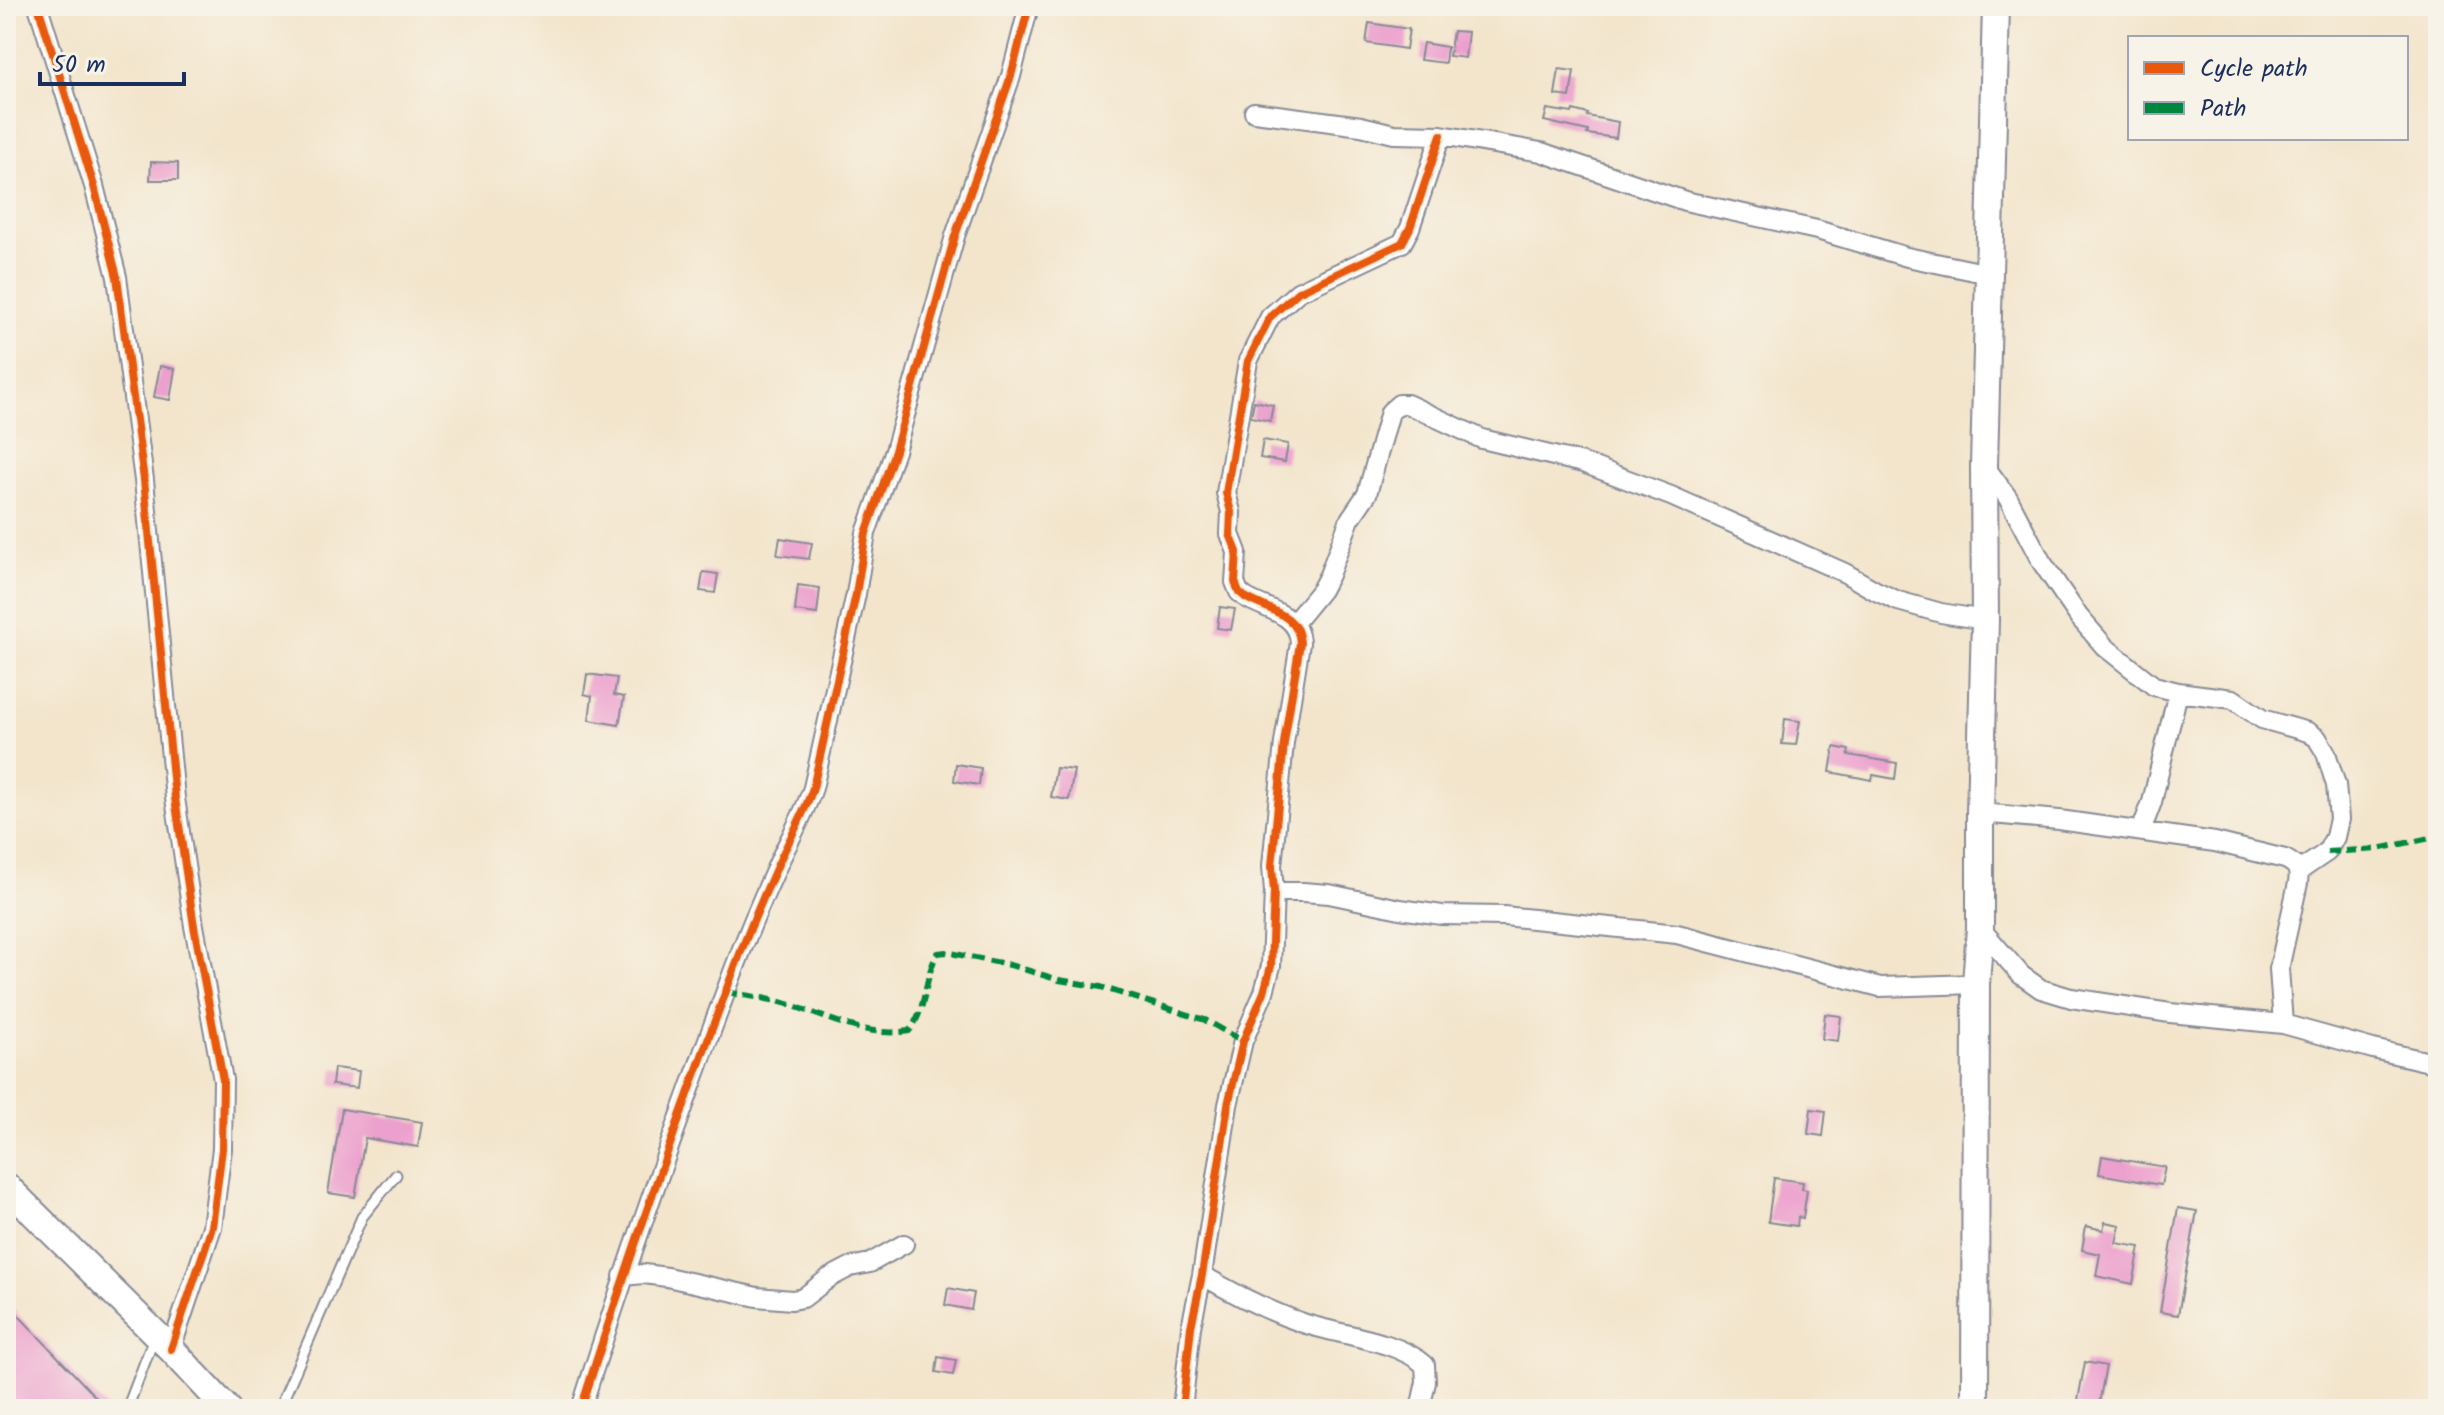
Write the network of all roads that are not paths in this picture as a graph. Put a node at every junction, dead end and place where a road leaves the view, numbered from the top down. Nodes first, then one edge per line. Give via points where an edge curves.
1 (38, 6) edge
2 (1029, 6) edge
3 (1996, 6) edge
4 (1254, 112) dead end
5 (1441, 135) junction
6 (1989, 274) junction
7 (1984, 465) junction
8 (1985, 620) junction
9 (1294, 623) junction
10 (2178, 692) junction
11 (1980, 813) junction
12 (2141, 831) junction
13 (2299, 871) junction
14 (1274, 892) junction
15 (1980, 928) junction
16 (1976, 984) junction
17 (2283, 1024) junction
18 (2438, 1064) edge
19 (396, 1175) dead end
20 (6, 1186) edge
21 (904, 1244) dead end
22 (1202, 1275) junction
23 (623, 1276) junction
24 (163, 1342) junction
25 (127, 1409) edge
26 (227, 1409) edge
27 (279, 1409) edge
28 (581, 1409) edge
29 (1182, 1409) edge
30 (1420, 1409) edge
31 (1975, 1409) edge

1 - 24 street via 117,277 144,480 175,798 223,1080 222,1149 212,1227
2 - 23 street via 866,533 813,788 736,965
3 - 6 main road
4 - 5 street via 1394,134
5 - 6 street via 1541,152 1685,201
5 - 9 street via 1402,243 1298,292 1270,317 1248,361 1226,493 1237,552 1235,582 1245,597
6 - 7 main road
7 - 8 main road
7 - 10 street via 2079,617 2105,647 2154,686
8 - 9 street via 1898,601 1671,496 1583,463 1482,439 1399,404 1390,412 1367,494 1343,535 1329,575
8 - 11 main road
9 - 14 street via 1300,643 1284,743
10 - 12 street
10 - 13 street via 2233,699 2262,719 2317,738 2336,785 2339,819 2327,852
11 - 12 street
11 - 15 main road
12 - 13 street via 2285,859
13 - 17 street via 2279,969
14 - 16 street via 1329,894 1442,915 1677,934 1880,987
14 - 22 street via 1271,966 1232,1086
15 - 16 main road
15 - 17 street via 2021,975 2041,989 2170,1013
16 - 31 main road
17 - 18 street
19 - 27 lane via 362,1217
20 - 24 main road
21 - 23 street via 792,1300 667,1277
22 - 29 street
22 - 30 street via 1303,1323 1415,1356 1425,1365
23 - 28 street
24 - 25 lane
24 - 26 main road

